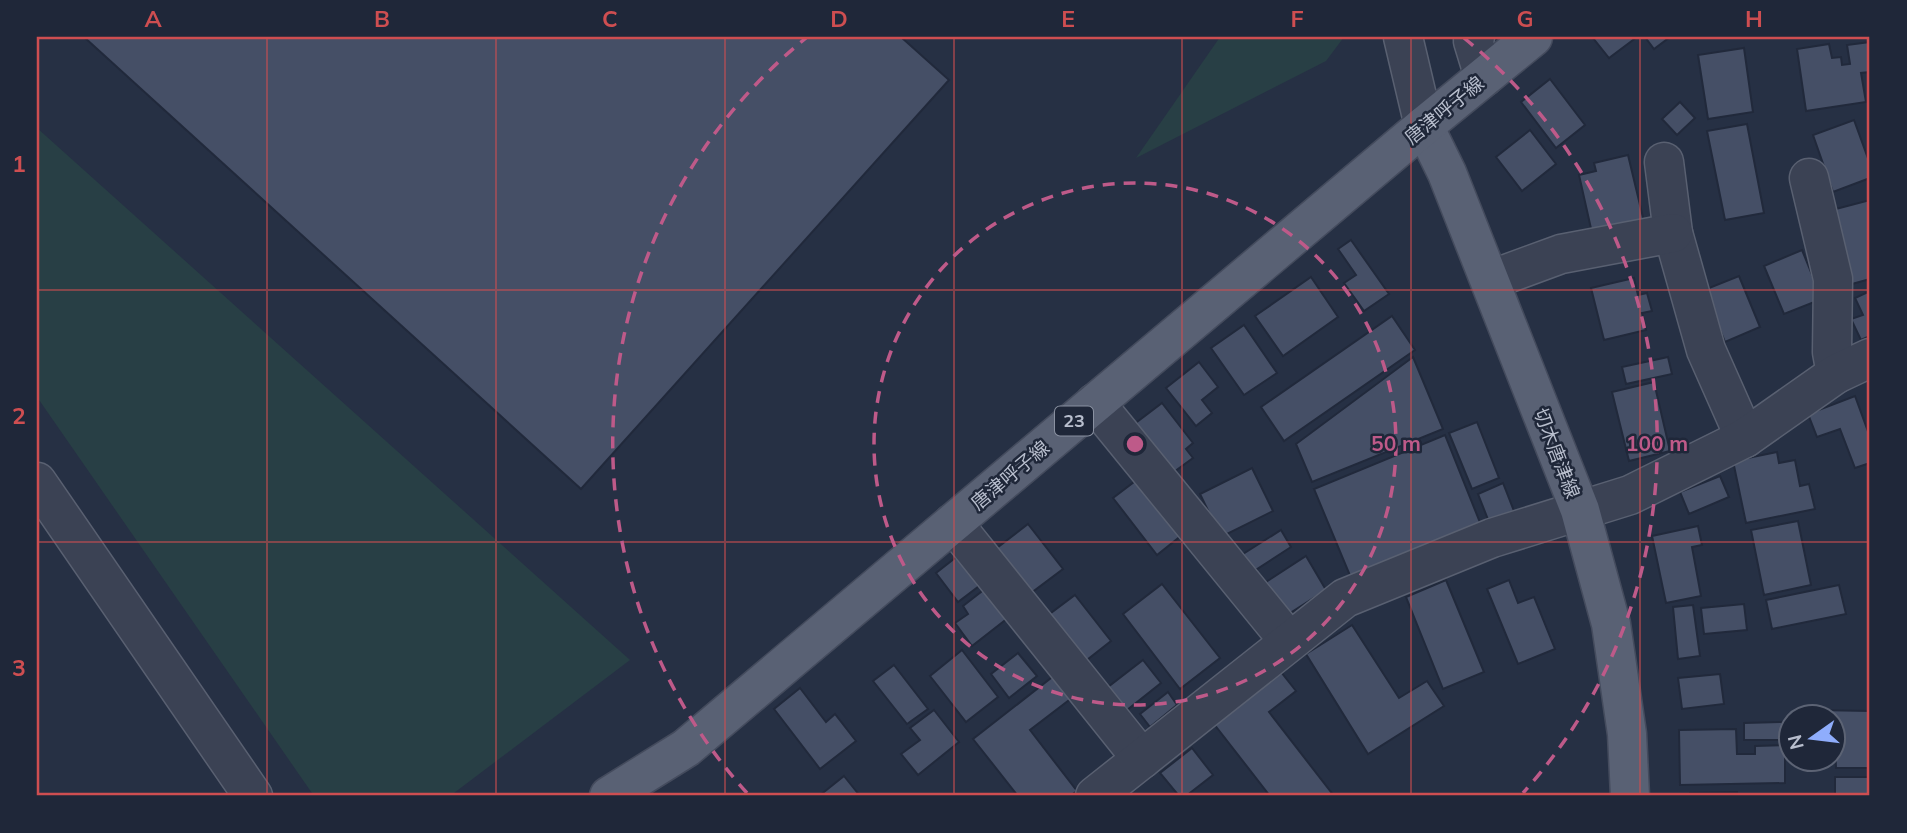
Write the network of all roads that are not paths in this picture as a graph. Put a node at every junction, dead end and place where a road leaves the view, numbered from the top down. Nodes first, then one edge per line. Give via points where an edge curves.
1 (1403, 37) edge
2 (1475, 37) edge
3 (1534, 37) edge
4 (1484, 77) junction
5 (1424, 126) junction
6 (1664, 162) dead end
7 (1809, 177) dead end
8 (1673, 233) junction
9 (1489, 280) junction
10 (1853, 366) edge
11 (1095, 403) junction
12 (1745, 438) junction
13 (37, 482) edge
14 (1580, 510) junction
15 (953, 523) junction
16 (1289, 640) junction
17 (1142, 759) junction
18 (633, 790) edge
19 (253, 796) edge
20 (1095, 796) edge
21 (1630, 796) edge

1 - 5 street
2 - 4 street
3 - 4 main road, 唐津呼子線 / 23
4 - 5 main road, 唐津呼子線 / 23
5 - 9 main road, 切木唐津線
5 - 11 main road, 唐津呼子線 / 23
6 - 8 street
7 - 10 street via 1833,279 1832,352
8 - 9 street via 1561,254
8 - 12 street via 1706,350
9 - 14 main road, 切木唐津線
10 - 12 street
11 - 15 main road, 唐津呼子線 / 23
11 - 16 street
12 - 14 street via 1630,495
13 - 19 street
14 - 16 street via 1492,538 1345,598
14 - 21 main road, 切木唐津線 via 1611,624 1627,734
15 - 17 street
15 - 18 main road, 唐津呼子線 / 23
16 - 17 street
17 - 20 street

